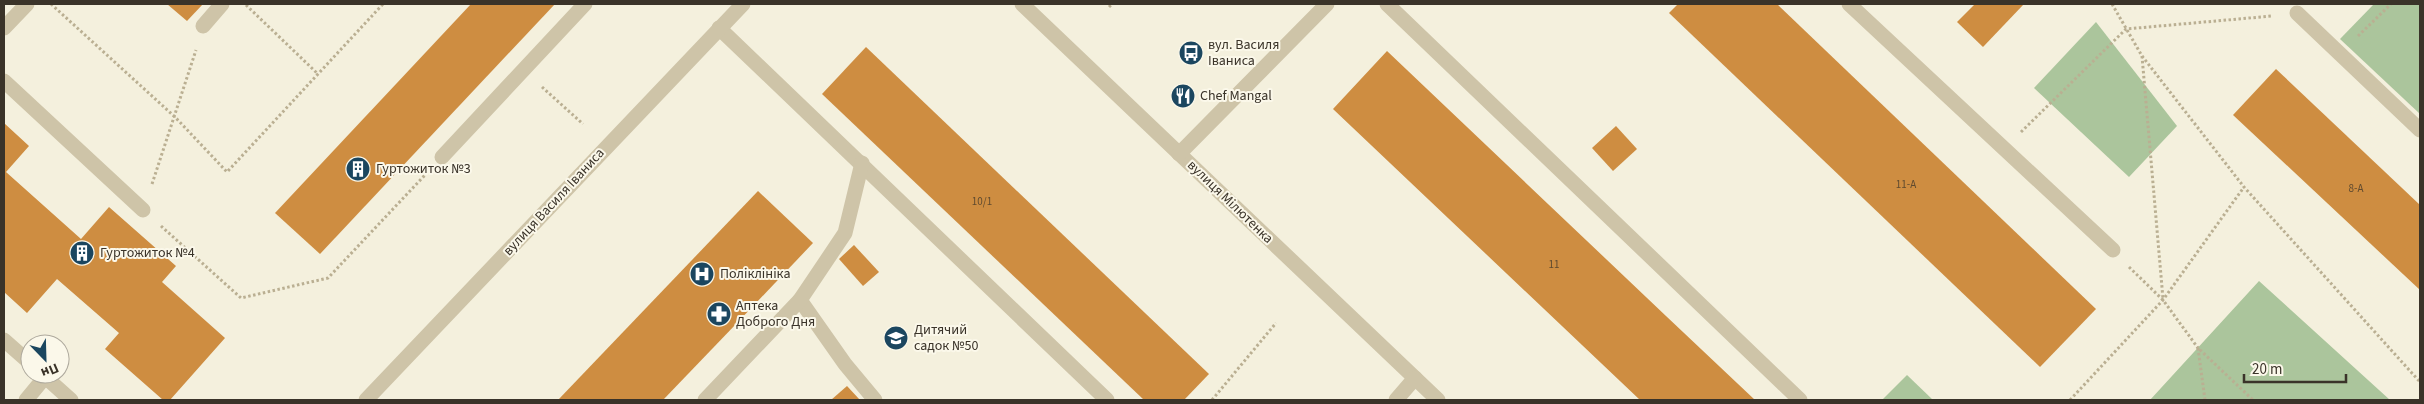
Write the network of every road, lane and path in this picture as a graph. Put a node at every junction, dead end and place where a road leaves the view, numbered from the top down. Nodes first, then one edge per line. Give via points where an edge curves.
1 (27, 4) edge
2 (51, 4) edge
3 (222, 4) edge
4 (244, 4) edge
5 (383, 4) edge
6 (585, 4) edge
7 (742, 4) edge
8 (1022, 4) edge
9 (1327, 4) edge
10 (1387, 4) edge
11 (1849, 4) edge
12 (2112, 4) edge
13 (2391, 4) edge
14 (2297, 13) joint
15 (203, 26) joint
16 (4, 28) edge
17 (719, 28) junction
18 (2126, 29) junction
19 (2340, 54) junction
20 (2142, 56) junction
21 (523, 70) junction
22 (318, 74) junction
23 (4, 81) edge
24 (175, 117) junction
25 (584, 124) dead end
26 (2420, 130) edge
27 (2004, 148) junction
28 (1179, 154) junction
29 (442, 157) joint
30 (862, 163) junction
31 (2244, 187) junction
32 (143, 210) junction
33 (2113, 250) joint
34 (800, 300) junction
35 (2163, 300) junction
36 (1276, 323) dead end
37 (4, 340) edge
38 (2198, 348) junction
39 (20, 354) edge
40 (1415, 378) junction
41 (2420, 382) edge
42 (37, 384) edge
43 (52, 384) edge
44 (26, 400) edge
45 (71, 400) edge
46 (366, 400) edge
47 (705, 400) edge
48 (876, 400) edge
49 (1107, 400) edge
50 (1212, 400) edge
51 (1396, 400) edge
52 (1438, 400) edge
53 (1800, 400) edge
54 (2070, 400) edge
55 (2205, 400) edge
56 (2253, 400) edge

1 - 16 street
2 - 24 path
3 - 15 street
4 - 22 path
5 - 22 path
6 - 21 street
7 - 17 street, вулиця Василя Іваниса
8 - 28 street, вулиця Мілютенка
9 - 28 street
10 - 53 street
11 - 27 street
12 - 18 path
13 - 19 path
14 - 18 path
14 - 19 street
15 - 24 path
17 - 30 street
17 - 46 street, вулиця Василя Іваниса
18 - 20 path
18 - 27 path
19 - 26 street
20 - 31 path
20 - 35 path
21 - 25 path
21 - 29 street
22 - 24 path via 227,172
23 - 32 street
24 - 32 path
27 - 33 street
28 - 40 street, вулиця Мілютенка
29 - 32 path via 328,278 241,298
30 - 34 street via 845,233
30 - 49 street
31 - 35 path
31 - 41 path
33 - 35 path
34 - 47 street
34 - 48 street via 845,364
35 - 38 path
35 - 54 path
36 - 50 path
37 - 39 street
38 - 55 path
38 - 56 path
40 - 51 street
40 - 52 street, вулиця Мілютенка
42 - 44 street
43 - 45 street

